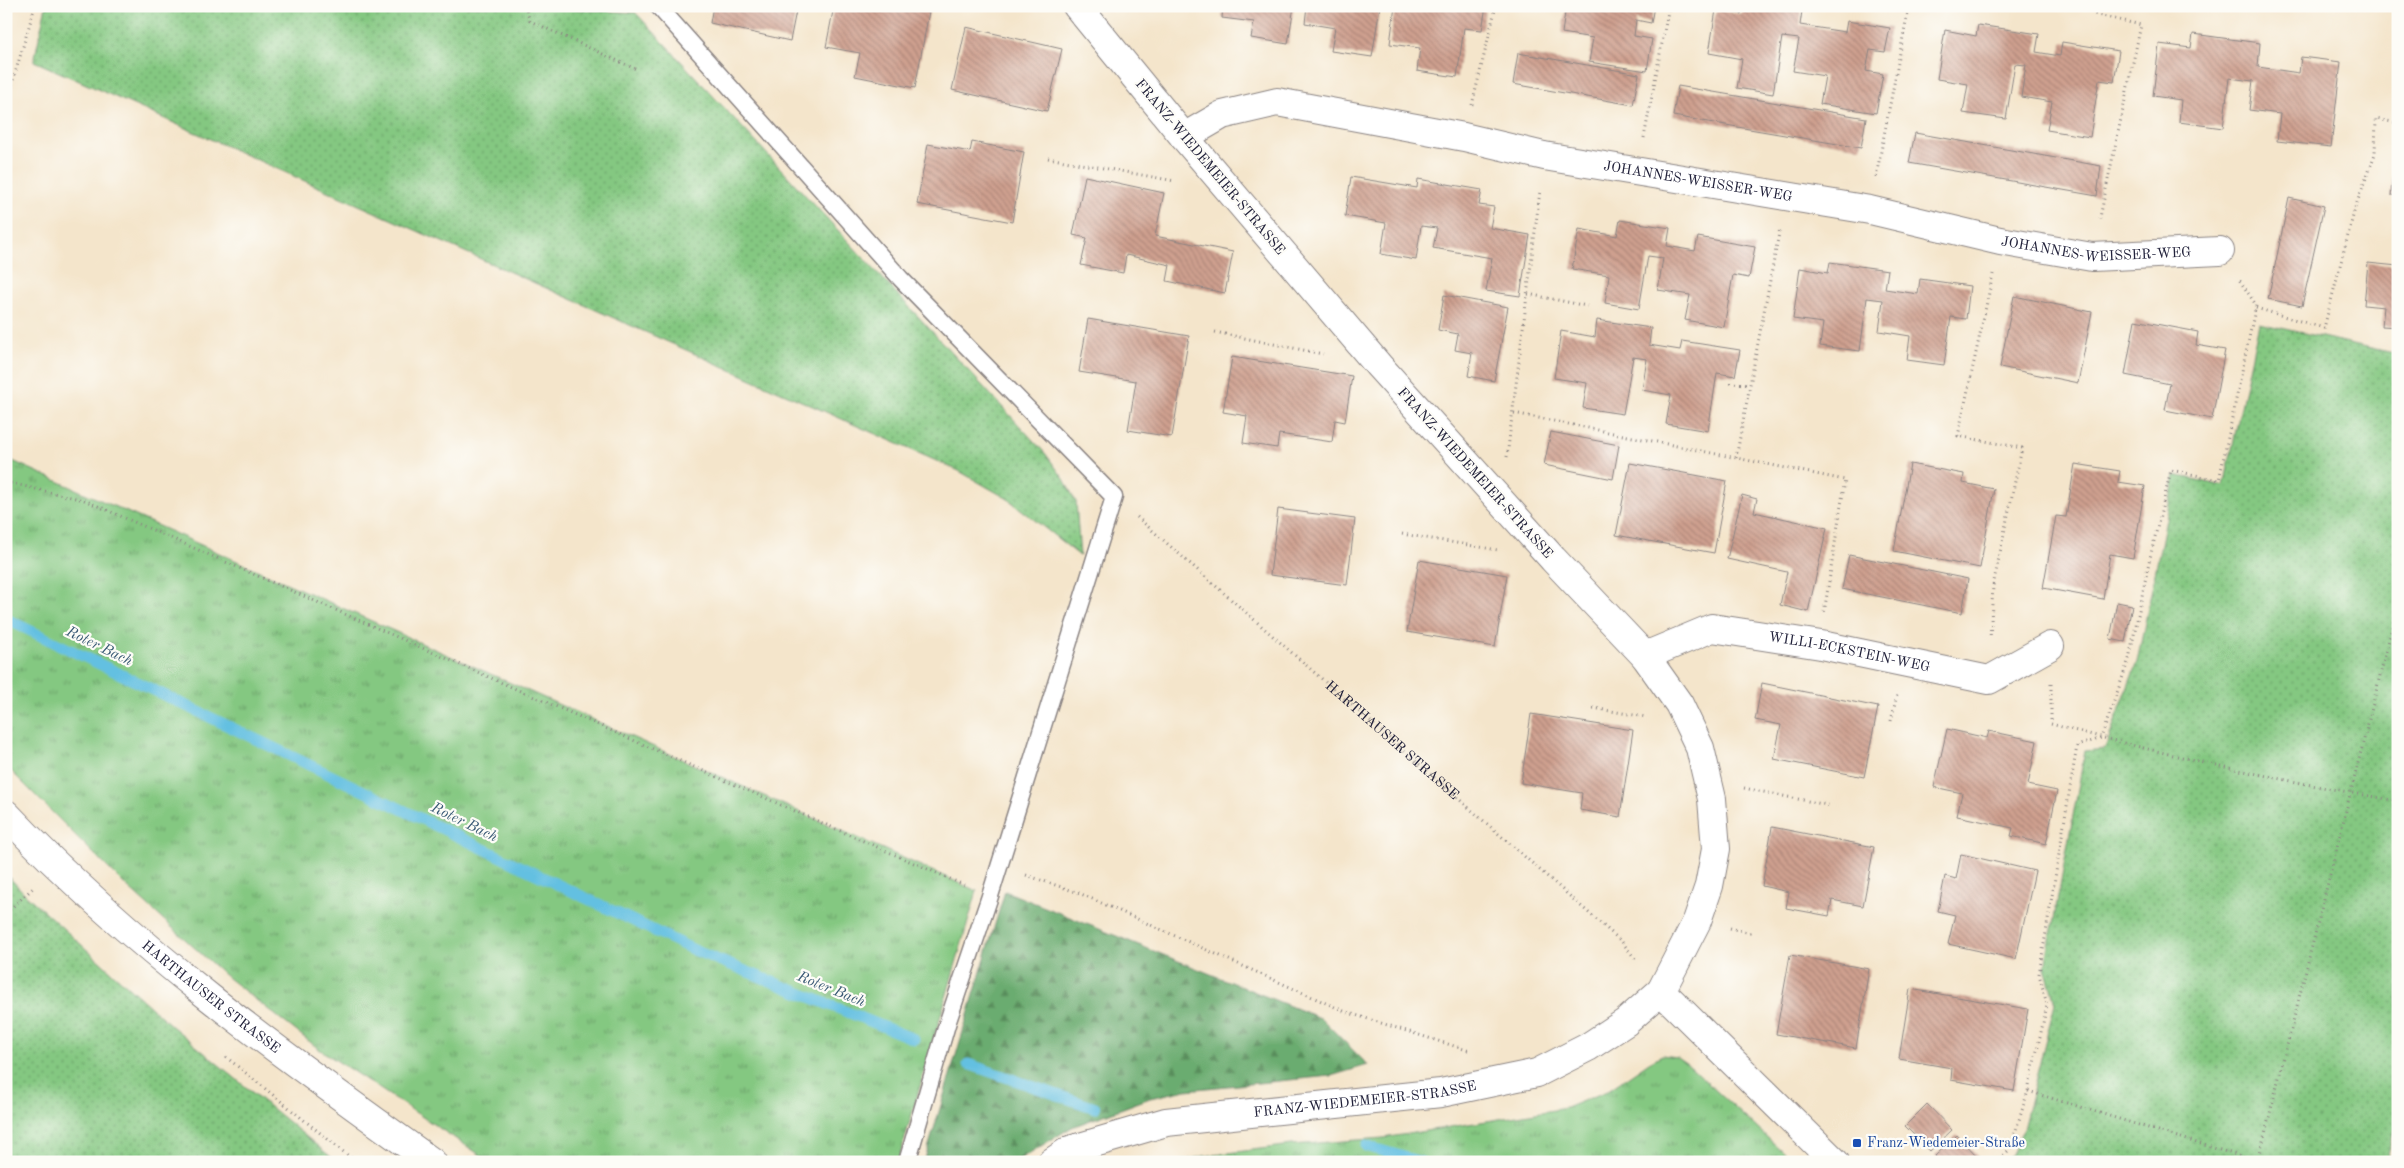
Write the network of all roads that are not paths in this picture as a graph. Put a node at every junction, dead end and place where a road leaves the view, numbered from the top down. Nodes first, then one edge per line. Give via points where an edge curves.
1 (658, 6) edge
2 (1077, 6) edge
3 (1184, 137) junction
4 (2220, 251) dead end
5 (2050, 646) road end
6 (1645, 656) junction
7 (6, 814) edge
8 (1661, 991) junction
9 (432, 1162) edge
10 (907, 1162) edge
11 (1052, 1162) edge
12 (1835, 1162) edge

1 - 10 lane via 901,279 1114,497 948,1021
2 - 3 street, FRANZ-WIEDEMEIER-STRASSE
3 - 4 street, JOHANNES-WEISSER-WEG via 1222,115 1277,102 1544,156 1870,210 2000,241 2092,257
3 - 6 street, FRANZ-WIEDEMEIER-STRASSE via 1379,366
5 - 6 street, WILLI-ECKSTEIN-WEG via 1989,680 1821,644 1712,628
6 - 8 street, FRANZ-WIEDEMEIER-STRASSE via 1678,704 1700,748 1712,799 1716,849 1709,886 1697,921
7 - 9 street, HARTHAUSER STRASSE via 51,861 184,979 311,1076
8 - 11 street, FRANZ-WIEDEMEIER-STRASSE via 1626,1022 1588,1047 1537,1073 1441,1093 1166,1122 1070,1150
8 - 12 street

